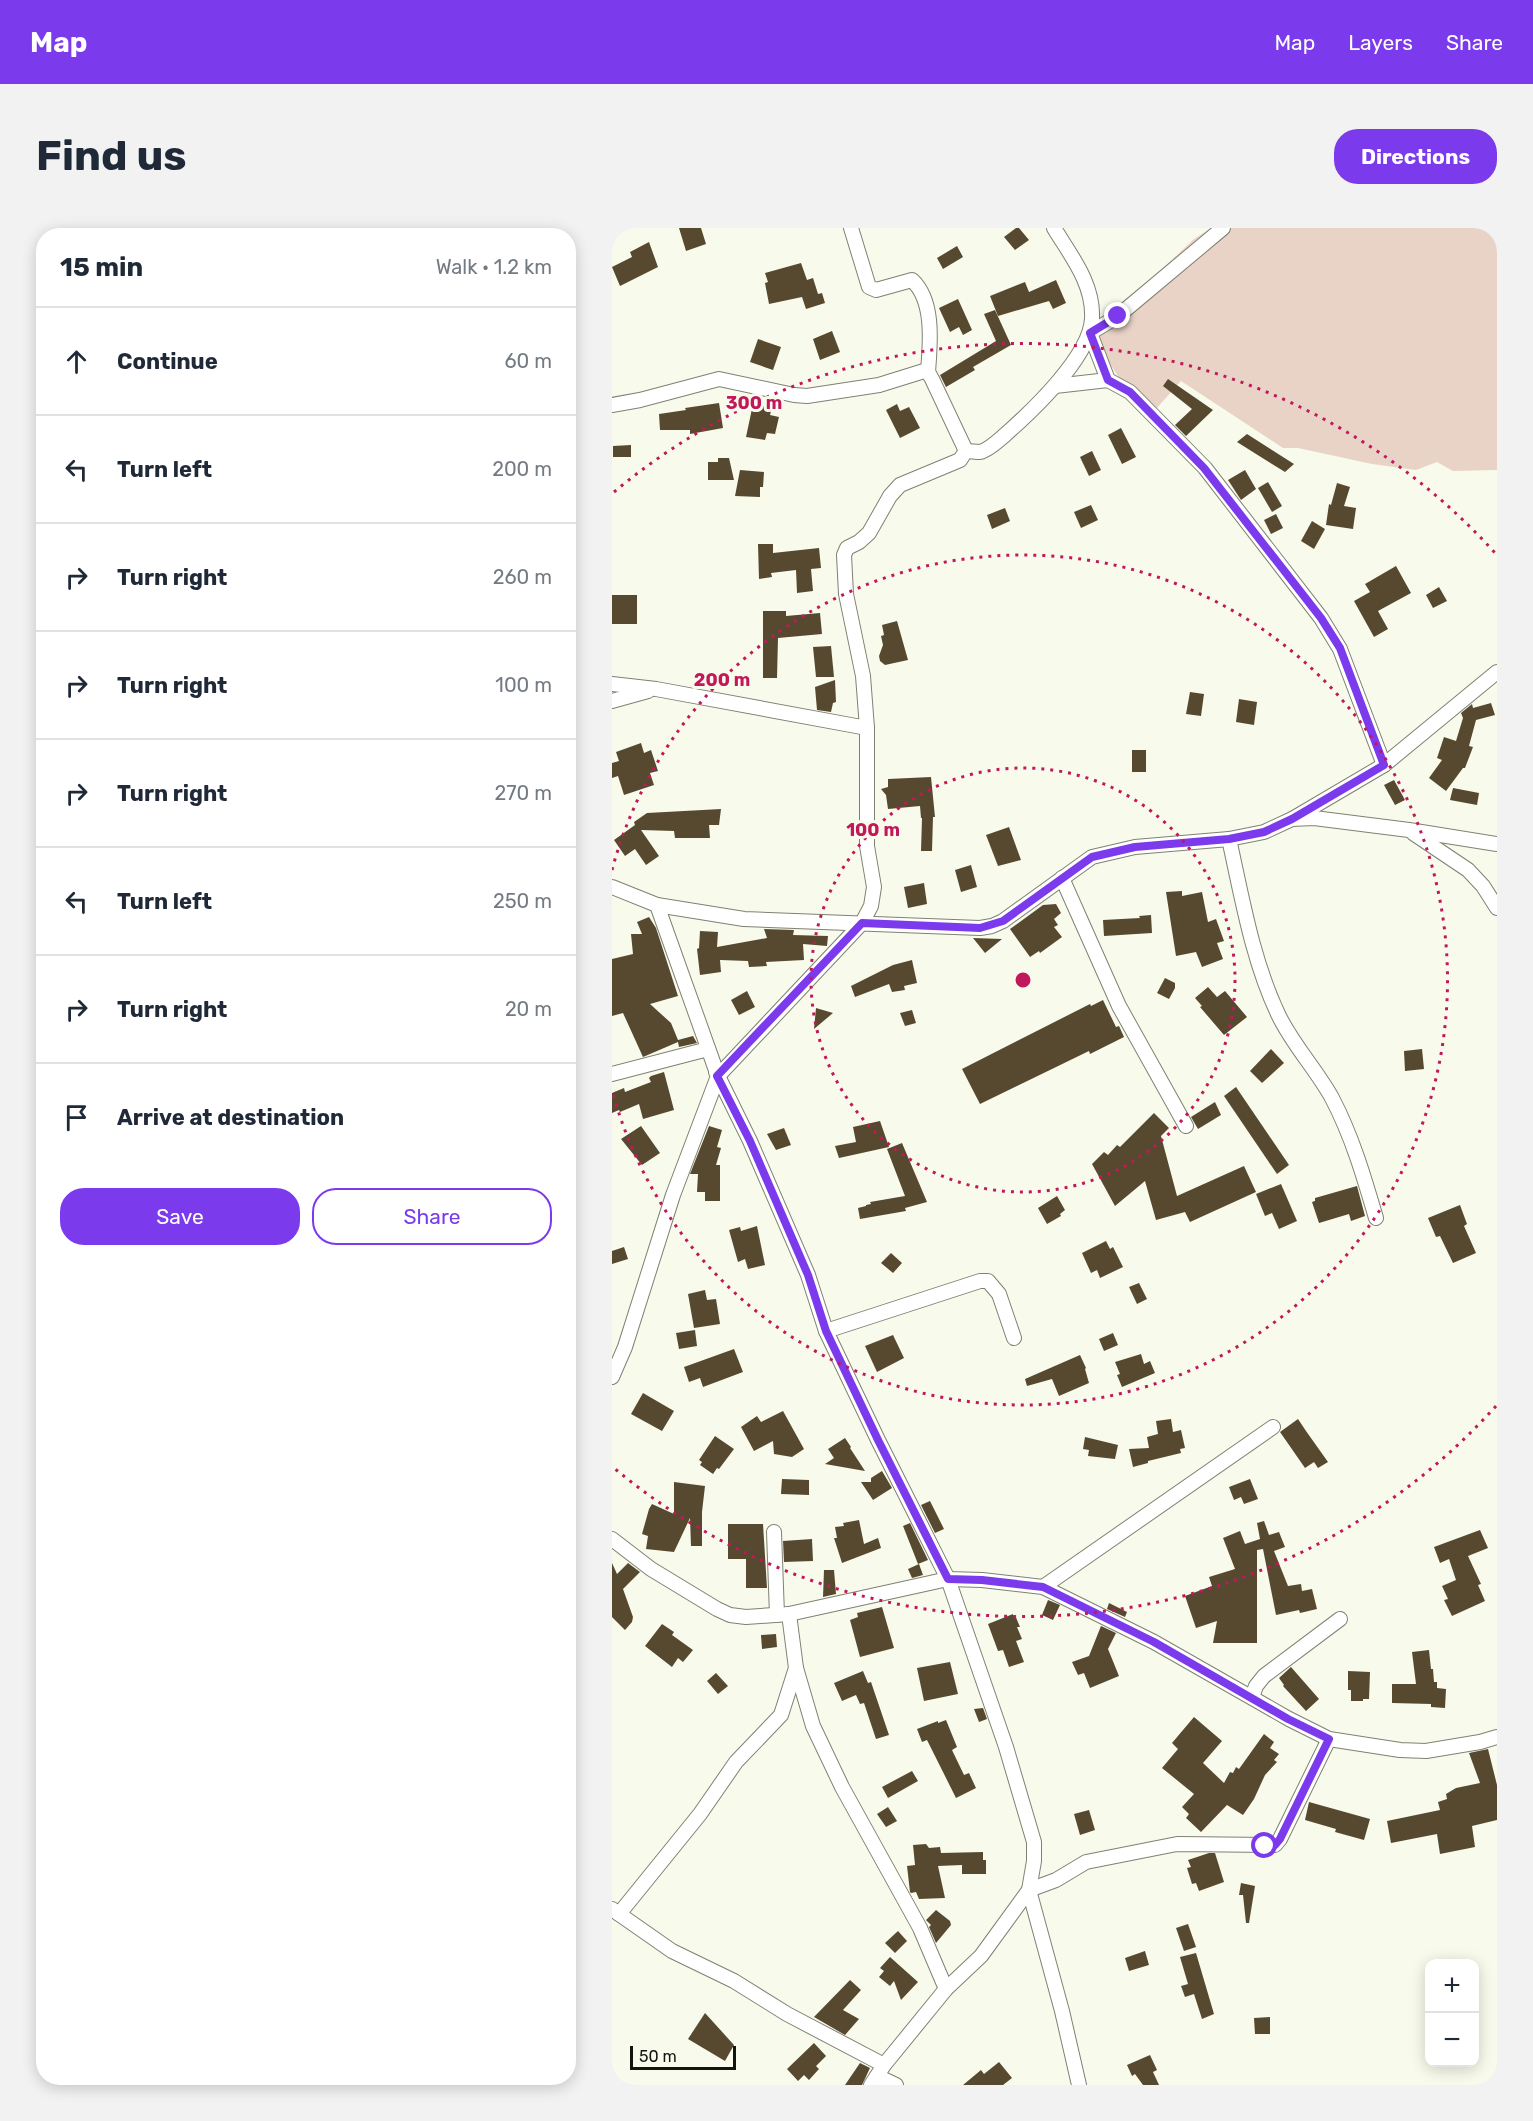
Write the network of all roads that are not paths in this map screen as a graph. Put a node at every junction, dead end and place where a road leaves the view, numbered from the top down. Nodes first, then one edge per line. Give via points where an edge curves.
1 (851, 228) edge
2 (1054, 228) edge
3 (1223, 228) edge
4 (1090, 333) junction
5 (928, 372) junction
6 (1108, 380) junction
7 (1055, 386) junction
8 (612, 405) edge
9 (966, 451) junction
10 (1497, 672) edge
11 (612, 684) edge
12 (656, 689) junction
13 (612, 701) edge
14 (867, 728) junction
15 (1384, 765) junction
16 (1292, 819) junction
17 (1409, 830) junction
18 (1229, 839) junction
19 (1497, 844) edge
20 (1062, 878) junction
21 (612, 887) edge
22 (656, 905) junction
23 (1497, 908) edge
24 (862, 923) junction
25 (708, 1049) junction
26 (612, 1074) edge
27 (717, 1076) junction
28 (1186, 1126) dead end
29 (1376, 1218) dead end
30 (826, 1331) junction
31 (1014, 1338) dead end
32 (612, 1377) edge
33 (1273, 1427) dead end
34 (774, 1532) dead end
35 (612, 1539) edge
36 (948, 1579) junction
37 (1043, 1587) junction
38 (783, 1614) junction
39 (1340, 1619) dead end
40 (796, 1668) junction
41 (1252, 1697) junction
42 (1497, 1737) edge
43 (1329, 1739) junction
44 (1029, 1890) junction
45 (615, 1911) edge
46 (946, 1989) junction
47 (877, 2075) edge
48 (896, 2085) edge
49 (1079, 2085) edge

1 - 5 street via 869,287 876,290 912,280 919,289 931,332
2 - 4 street via 1092,297
3 - 4 street via 1118,316
4 - 6 street
4 - 7 street
5 - 8 street via 879,385 807,396 719,379
5 - 9 street
6 - 7 street
6 - 15 street via 1130,392 1204,468 1321,618 1340,648
7 - 9 street via 1000,439 981,452
9 - 14 street via 960,460 900,485 869,533 847,548 844,555 846,594 863,676
10 - 15 street
11 - 12 street
12 - 13 street
12 - 14 street
14 - 24 street via 867,846 874,887 871,906
15 - 16 street
16 - 17 street via 1314,818
16 - 18 street via 1264,832
17 - 19 street
17 - 23 street via 1468,870
18 - 20 street via 1107,852 1092,857
18 - 29 street via 1252,942 1271,997 1332,1098 1355,1149
20 - 24 street via 992,926
20 - 28 street via 1119,1006
21 - 22 street
22 - 24 street via 744,919
22 - 25 street
22 - 27 street
24 - 27 street
25 - 26 street
25 - 27 street
27 - 30 street via 803,1264
27 - 32 street via 672,1195
30 - 31 street via 988,1281 999,1294
30 - 36 street
33 - 37 street
34 - 38 street
35 - 38 street via 651,1569 717,1609 746,1617
36 - 37 street
36 - 38 street
36 - 44 street via 1034,1842
37 - 41 street via 1154,1642
38 - 40 street
39 - 41 street via 1264,1676
40 - 45 street via 781,1714 736,1762 700,1814
40 - 46 street via 813,1726 920,1928
41 - 43 street
42 - 43 street via 1426,1751
43 - 44 street via 1275,1845 1177,1844 1086,1862
44 - 46 street via 981,1956
44 - 49 street
45 - 47 street via 672,1952 734,1981
46 - 47 street
47 - 48 street

